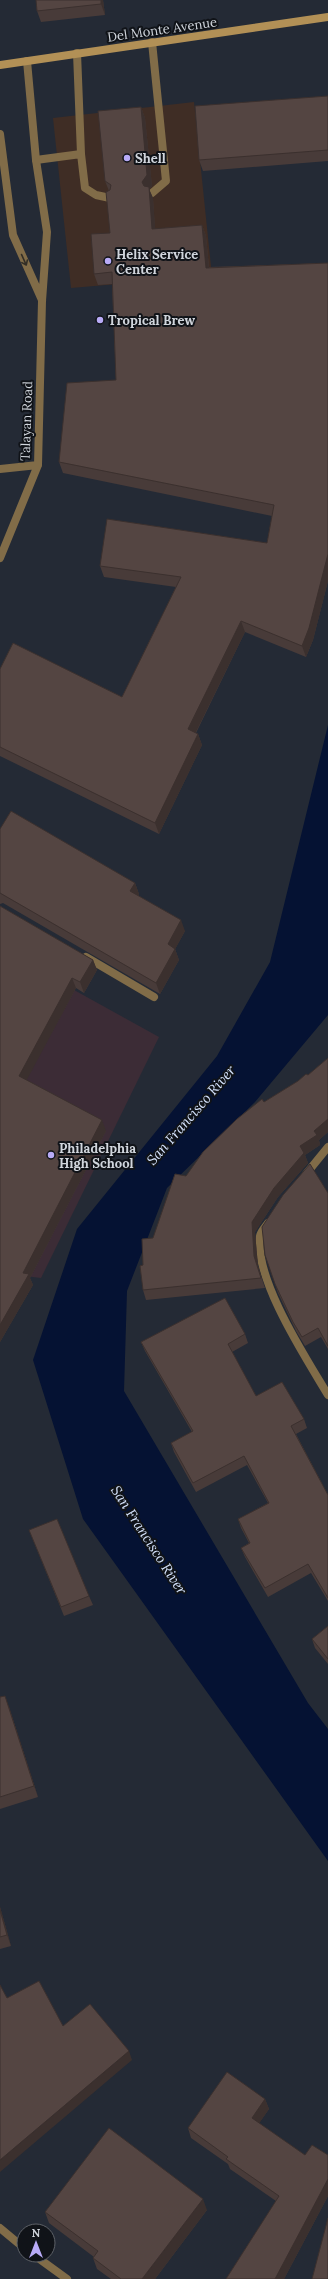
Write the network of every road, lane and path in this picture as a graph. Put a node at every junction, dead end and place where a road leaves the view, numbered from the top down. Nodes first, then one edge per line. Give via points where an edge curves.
1 (328, 17) edge
2 (152, 42) junction
3 (76, 53) junction
4 (27, 61) junction
5 (0, 65) edge
6 (0, 134) edge
7 (81, 154) junction
8 (36, 160) junction
9 (152, 193) dead end
10 (110, 198) edge
11 (42, 301) junction
12 (38, 464) junction
13 (0, 469) edge
14 (0, 558) edge
15 (80, 954) edge
16 (154, 997) edge
17 (328, 1147) edge
18 (298, 1183) edge
19 (271, 1218) edge
20 (328, 1395) edge
21 (1, 2231) edge
22 (16, 2242) edge
23 (45, 2263) edge
24 (67, 2279) edge

1 - 2 main road, Del Monte Avenue
2 - 3 main road, Del Monte Avenue
2 - 9 street via 166,181
3 - 4 main road, Del Monte Avenue
3 - 7 street
4 - 5 main road, Del Monte Avenue
4 - 8 street, Talayan Road
6 -> 11 street, Talayan Road via 13,235
7 - 8 street
7 - 10 street via 85,188 96,195
8 - 11 street, Talayan Road via 47,232
11 - 12 street, Talayan Road
12 - 13 street
12 - 14 street, Talayan Road
15 - 16 street
17 - 18 street
19 - 20 street via 260,1235 263,1265 273,1296 291,1334
21 - 22 street
23 - 24 street

